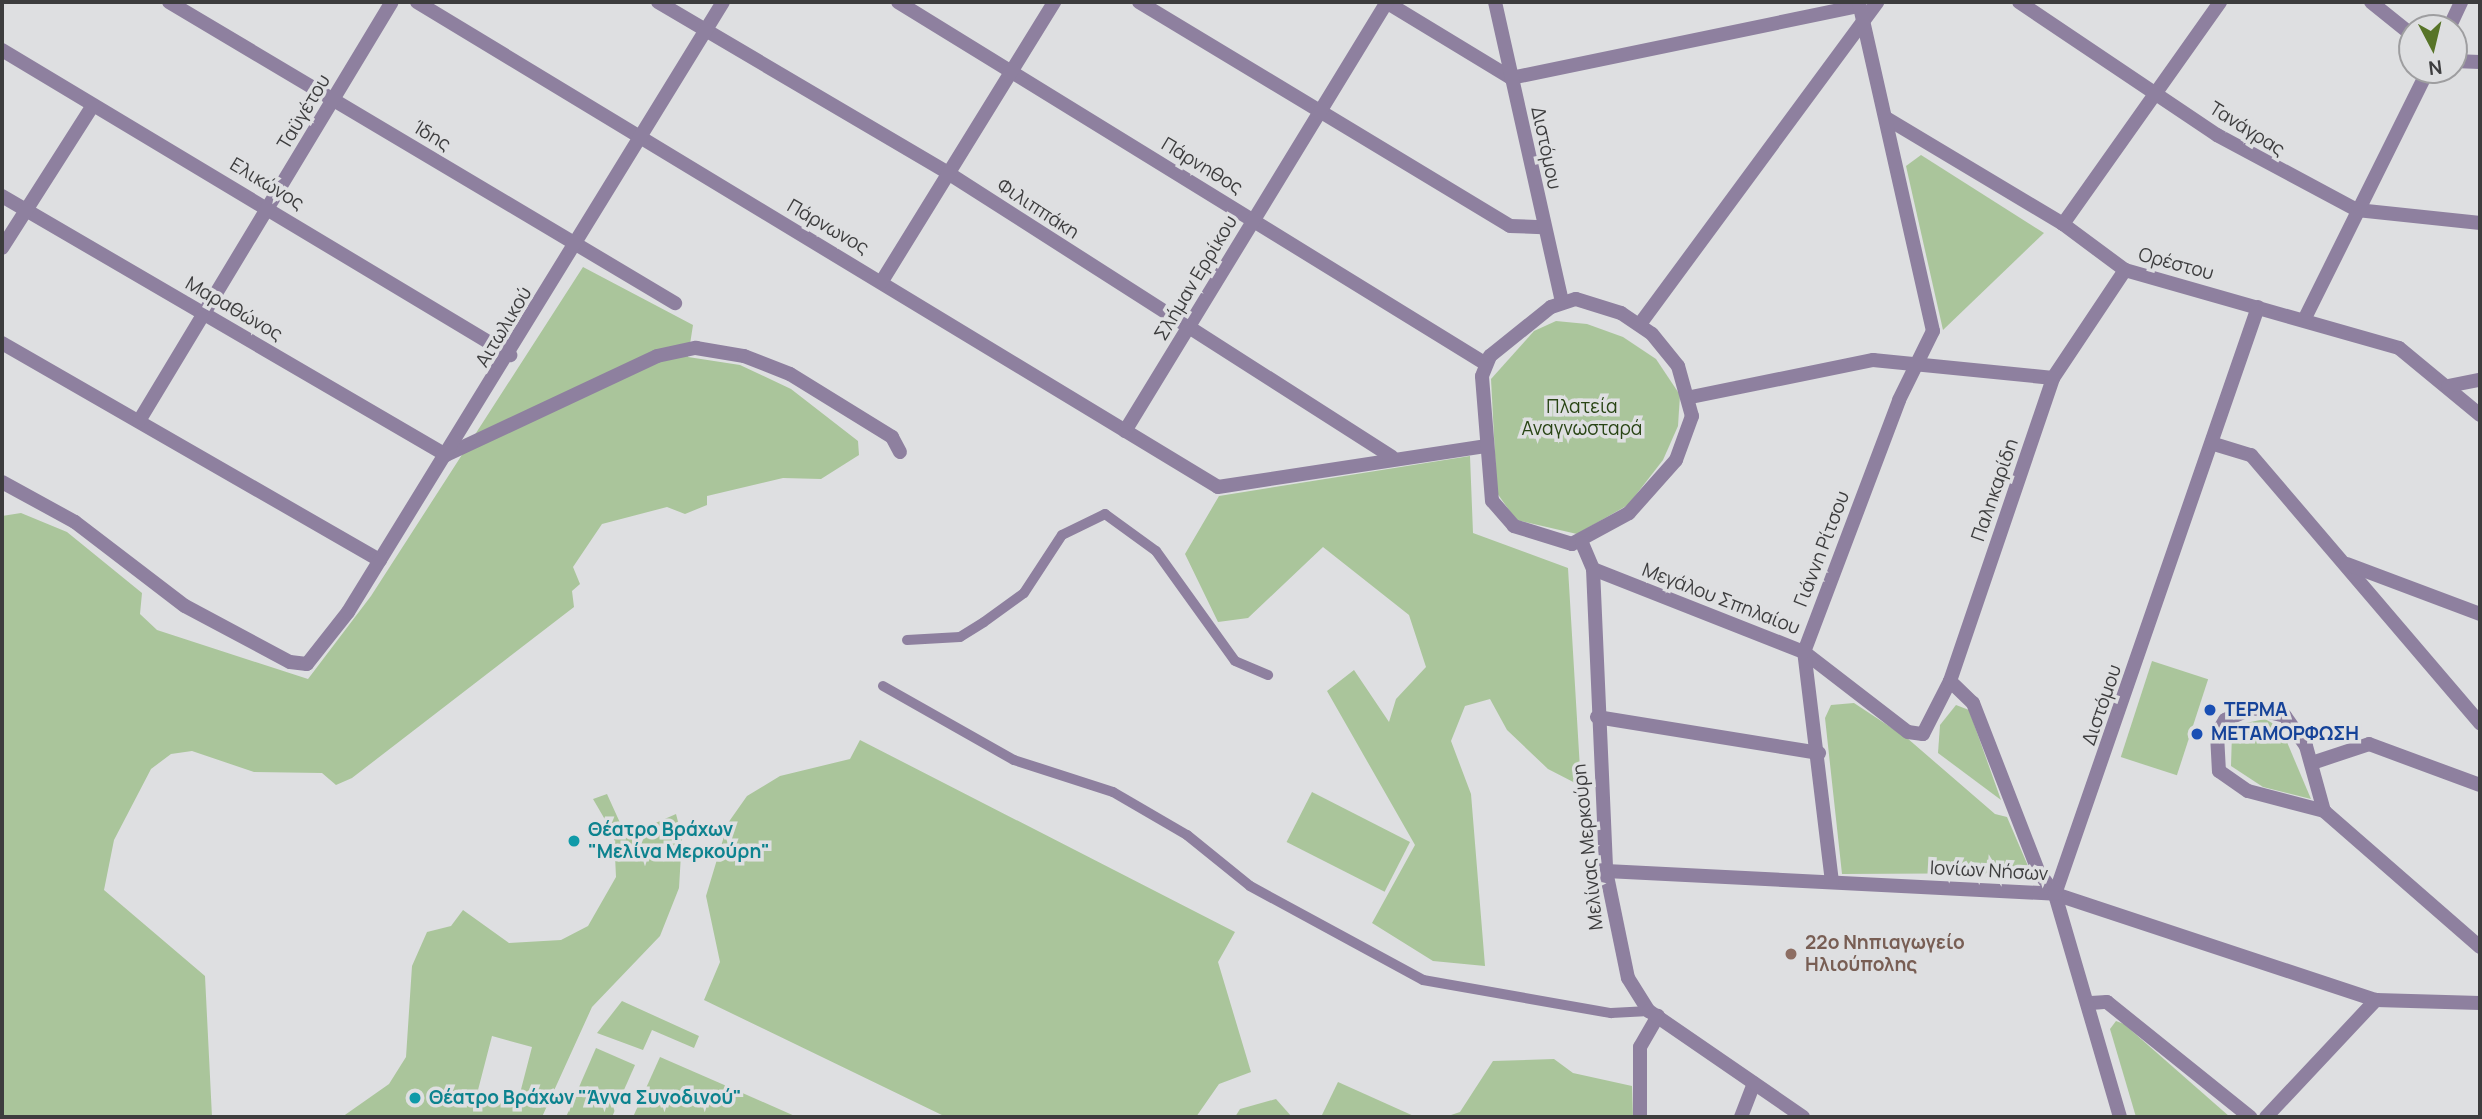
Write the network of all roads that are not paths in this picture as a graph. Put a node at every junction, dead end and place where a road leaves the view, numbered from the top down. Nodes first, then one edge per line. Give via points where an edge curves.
1 (169, 2) edge
2 (391, 2) edge
3 (417, 2) edge
4 (658, 2) edge
5 (723, 2) edge
6 (898, 2) edge
7 (1054, 2) edge
8 (1139, 2) edge
9 (1386, 2) edge
10 (1495, 2) edge
11 (1878, 2) edge
12 (2019, 2) edge
13 (2220, 2) edge
14 (2371, 2) edge
15 (1860, 9) edge
16 (2398, 24) edge
17 (705, 30) junction
18 (2, 50) edge
19 (1011, 71) junction
20 (1511, 78) junction
21 (2421, 84) edge
22 (2153, 89) junction
23 (334, 100) junction
24 (93, 105) junction
25 (1319, 112) junction
26 (1886, 118) junction
27 (639, 139) junction
28 (948, 173) junction
29 (2, 196) edge
30 (269, 207) junction
31 (2357, 210) junction
32 (27, 211) junction
33 (1254, 220) junction
34 (2480, 223) edge
35 (2063, 224) junction
36 (1543, 227) junction
37 (576, 244) junction
38 (2, 248) edge
39 (2125, 270) junction
40 (881, 281) junction
41 (1562, 302) junction
42 (675, 303) dead end
43 (2258, 307) junction
44 (203, 314) junction
45 (2305, 318) junction
46 (1640, 324) junction
47 (1188, 328) junction
48 (2, 343) edge
49 (510, 355) junction
50 (1917, 361) junction
51 (1486, 363) junction
52 (2053, 378) junction
53 (2480, 380) edge
54 (2448, 386) junction
55 (1691, 397) junction
56 (2480, 415) edge
57 (139, 421) junction
58 (1125, 431) junction
59 (2214, 444) junction
60 (1487, 446) junction
61 (900, 452) dead end
62 (446, 455) junction
63 (1392, 457) junction
64 (2, 482) edge
65 (1582, 543) junction
66 (380, 560) junction
67 (2345, 563) junction
68 (1593, 569) junction
69 (2480, 614) edge
70 (907, 640) dead end
71 (1804, 652) junction
72 (1268, 674) dead end
73 (1950, 681) junction
74 (883, 686) dead end
75 (1597, 717) junction
76 (2480, 723) edge
77 (1923, 734) joint
78 (1819, 753) junction
79 (2312, 763) junction
80 (2480, 785) edge
81 (2324, 811) junction
82 (1606, 871) junction
83 (1832, 882) junction
84 (2055, 894) junction
85 (2480, 947) edge
86 (2376, 1000) junction
87 (2091, 1003) junction
88 (2480, 1003) edge
89 (1653, 1013) junction
90 (1754, 1083) junction
91 (1640, 1117) edge
92 (1741, 1117) edge
93 (1803, 1117) edge
94 (2120, 1117) edge
95 (2250, 1117) edge
96 (2266, 1117) edge

1 - 23 street, Ίδης
2 - 23 street, Ταϋγέτου
3 - 27 street, Πάρνωνος
4 - 17 street, Φιλιππάκη
5 - 17 street, Αιτωλικού
6 - 19 street, Πάρνηθος
7 - 19 street
8 - 25 street
9 - 20 street
9 - 25 street, Σλήμαν Ερρίκου
10 - 20 street, Διστόμου
11 - 15 street
12 - 22 street, Τανάγρας
13 - 22 street
14 - 16 street
15 - 20 street
15 - 26 street, Γιάννη Ρίτσου
15 - 46 street
17 - 27 street, Αιτωλικού
17 - 28 street, Φιλιππάκη
18 - 24 street, Ελικώνος
19 - 28 street
19 - 33 street, Πάρνηθος
20 - 36 street, Διστόμου
21 - 31 street
22 - 31 street, Τανάγρας via 2272,168
22 - 35 street
23 - 30 street, Ταϋγέτου
23 - 37 street, Ίδης
24 - 30 street, Ελικώνος
24 - 32 street
25 - 33 street, Σλήμαν Ερρίκου
25 - 36 street via 1510,226
26 - 35 street, Ορέστου
26 - 50 street, Γιάννη Ρίτσου via 1931,321 1931,340
27 - 37 street, Αιτωλικού
27 - 40 street, Πάρνωνος
28 - 40 street
28 - 47 street, Φιλιππάκη
29 - 32 street, Μαραθώνος
30 - 44 street, Ταϋγέτου
30 - 49 street, Ελικώνος
31 - 34 street, Τανάγρας
31 - 45 street
32 - 38 street
32 - 44 street, Μαραθώνος
33 - 47 street, Σλήμαν Ερρίκου
33 - 51 street, Πάρνηθος
35 - 39 street, Ορέστου
36 - 41 street, Διστόμου
37 - 42 street, Ίδης
37 - 49 street, Αιτωλικού
39 - 43 street, Ορέστου
39 - 52 street, Παληκαρίδη
40 - 58 street, Πάρνωνος
41 - 46 street via 1585,300
41 - 51 street
43 - 45 street, Ορέστου
43 - 59 street, Διστόμου
44 - 57 street, Ταϋγέτου
44 - 62 street, Μαραθώνος
45 - 54 street, Ορέστου via 2399,348
46 - 55 street via 1678,366
47 - 58 street, Σλήμαν Ερρίκου
47 - 63 street, Φιλιππάκη
48 - 57 street
49 - 62 street, Αιτωλικού
50 - 52 street
50 - 55 street via 1873,360
50 - 71 street, Γιάννη Ρίτσου
51 - 60 street
52 - 73 street, Παληκαρίδη
53 - 54 street
54 - 56 street, Ορέστου
55 - 65 street via 1688,432 1676,460 1629,513
57 - 66 street
58 - 63 street, Πάρνωνος via 1218,487
59 - 67 street via 2251,455
59 - 84 street, Διστόμου
60 - 63 street
60 - 65 street via 1492,501 1502,516 1557,542
61 - 62 street via 892,437 790,374 744,356 696,348 657,356
62 - 66 street, Αιτωλικού
64 - 66 street, Αιτωλικού via 75,522 185,606 290,662 307,664
65 - 68 street
67 - 69 street
67 - 76 street
68 - 71 street, Μεγάλου Σπηλαίου
68 - 75 street, Μελίνας Μερκούρη
70 - 72 lane via 960,637 984,622 1024,593 1062,535 1105,514 1156,551 1235,661
71 - 77 street, Μεγάλου Σπηλαίου via 1908,732
71 - 78 street, Γιάννη Ρίτσου
73 - 77 street, Παληκαρίδη
73 - 84 street via 1973,704 2038,871
74 - 89 lane via 1014,760 1112,792 1187,835 1250,886 1423,980 1599,1011
75 - 78 street
75 - 82 street, Μελίνας Μερκούρη
78 - 83 street, Γιάννη Ρίτσου
79 - 80 street via 2369,744
79 - 81 street
79 - 81 street via 2297,729 2271,710 2238,712 2217,734 2219,771 2230,780 2276,802
81 - 85 street
82 - 83 street, Ιονίων Νήσων
82 - 89 street, Μελίνας Μερκούρη via 1628,978
83 - 84 street, Ιονίων Νήσων
84 - 86 street, Ιονίων Νήσων
84 - 87 street
86 - 88 street, Ιονίων Νήσων
86 - 96 street
87 - 94 street
87 - 95 street via 2107,1002
89 - 90 street, Μελίνας Μερκούρη
89 - 91 street via 1640,1046
90 - 92 street
90 - 93 street, Μελίνας Μερκούρη

